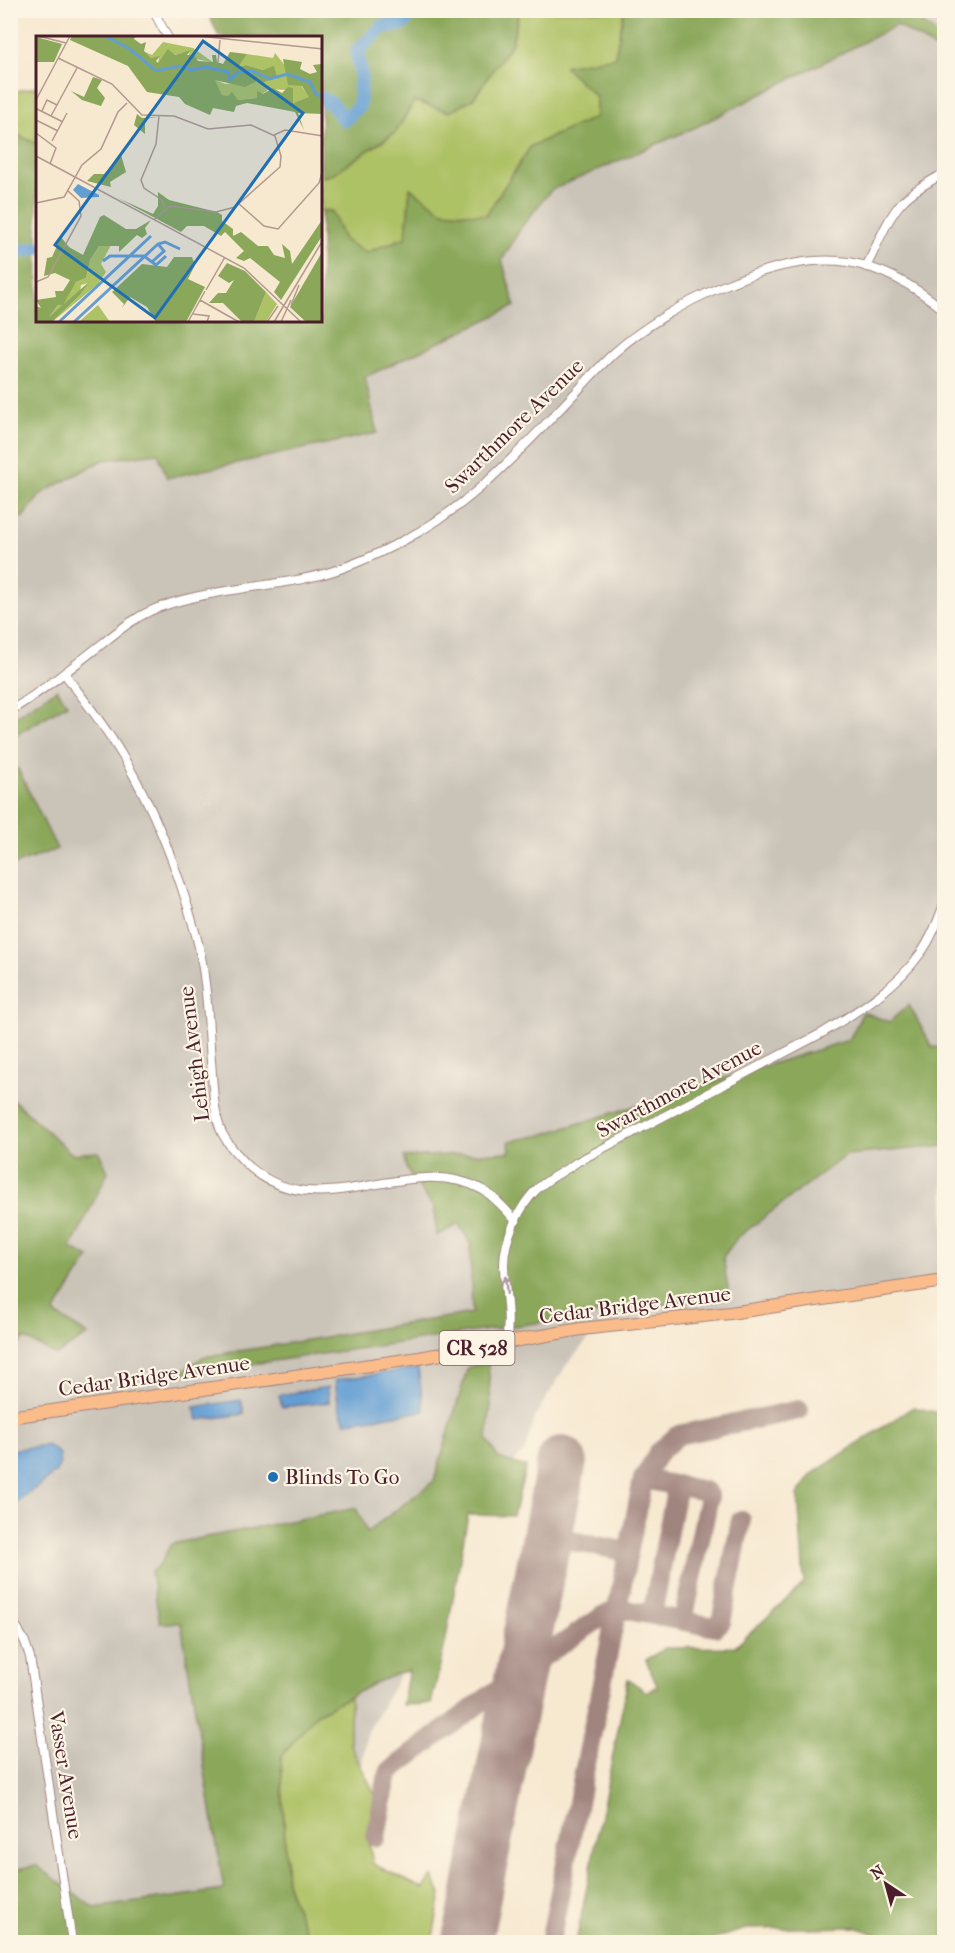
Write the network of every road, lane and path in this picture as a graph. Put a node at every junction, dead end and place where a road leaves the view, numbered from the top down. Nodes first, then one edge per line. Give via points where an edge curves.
1 (153, 10) edge
2 (167, 36) edge
3 (945, 173) edge
4 (866, 267) junction
5 (945, 310) edge
6 (64, 673) junction
7 (10, 711) edge
8 (945, 904) edge
9 (516, 1221) junction
10 (945, 1281) edge
11 (506, 1343) junction
12 (10, 1417) edge
13 (10, 1616) edge
14 (72, 1942) edge

1 - 2 street
3 - 4 street via 903,201
4 - 5 street, Swarthmore Avenue via 904,282
4 - 6 street, Swarthmore Avenue via 832,261 786,265 681,306 615,352 485,484 424,530 379,554 315,576 160,606
6 - 7 street, Swarthmore Avenue
6 - 9 street, Lehigh Avenue via 117,747 173,862 202,965 217,1114 222,1132 237,1154 262,1177 298,1191 326,1192 433,1179 467,1184 497,1200
8 - 9 street, Swarthmore Avenue via 921,954 876,997 824,1032 577,1162 540,1187
11 -> 9 street, Swarthmore Avenue via 509,1324 504,1262
10 - 11 main road, Cedar Bridge Avenue / CR 528 via 730,1313 581,1329
11 - 12 main road, Cedar Bridge Avenue / CR 528
13 - 14 street, Vasser Avenue via 30,1657

